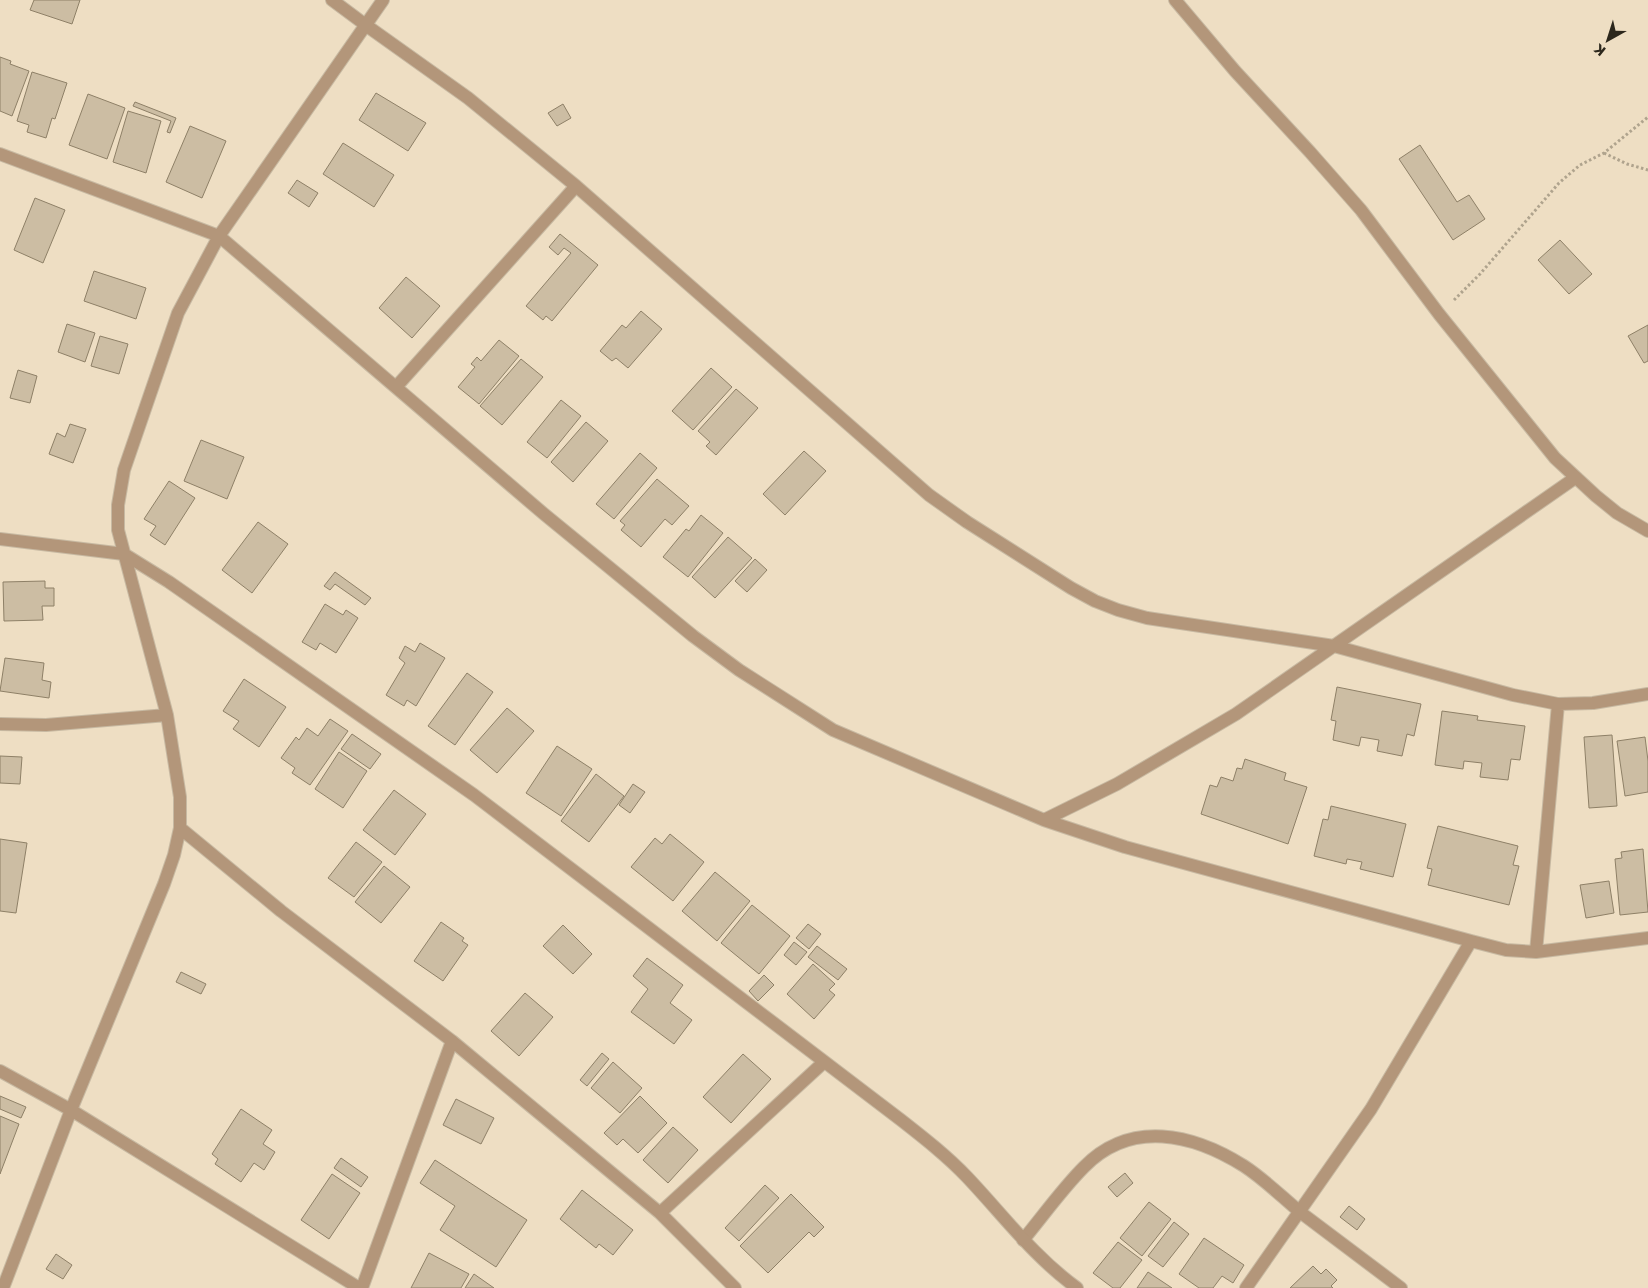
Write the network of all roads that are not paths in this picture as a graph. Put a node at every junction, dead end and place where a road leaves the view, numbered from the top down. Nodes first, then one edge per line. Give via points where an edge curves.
1 (332, 0) edge
2 (384, 0) edge
3 (1175, 0) edge
4 (367, 26) junction
5 (0, 154) edge
6 (576, 186) junction
7 (219, 236) junction
8 (396, 388) junction
9 (1575, 478) junction
10 (1648, 531) edge
11 (0, 539) edge
12 (124, 554) junction
13 (1334, 646) junction
14 (1648, 694) edge
15 (1558, 704) junction
16 (167, 715) junction
17 (0, 724) edge
18 (1044, 820) junction
19 (180, 828) junction
20 (1648, 938) edge
21 (1471, 941) junction
22 (1536, 952) junction
23 (452, 1040) junction
24 (824, 1062) junction
25 (0, 1071) edge
26 (71, 1110) junction
27 (1300, 1212) junction
28 (660, 1213) junction
29 (1023, 1240) junction
30 (3, 1288) edge
31 (361, 1288) edge
32 (734, 1288) edge
33 (1077, 1288) edge
34 (1246, 1288) edge
35 (1401, 1288) edge

1 - 4 street
2 - 4 street
3 - 9 street via 1361,210 1439,314 1555,458
4 - 6 street via 468,98
4 - 7 street
5 - 7 street
6 - 8 street
6 - 13 street via 929,495 1071,588 1095,601 1146,618
7 - 8 street
7 - 12 street via 178,313 124,470 118,504 118,530
8 - 18 street via 544,514 739,670 833,730
9 - 10 street via 1617,513
9 - 13 street
11 - 12 street
12 - 16 street
12 - 24 street via 474,795
13 - 15 street via 1513,695
13 - 18 street via 1236,714 1117,784
14 - 15 street via 1594,703
15 - 22 street
16 - 17 street via 46,725
16 - 19 street via 180,797
18 - 21 street via 1125,847
19 - 23 street via 281,911
19 - 26 street via 164,884
20 - 22 street
21 - 22 street via 1506,950
21 - 27 street via 1371,1110
23 - 28 street
23 - 31 street
24 - 28 street
24 - 29 street via 935,1147 966,1176
25 - 26 street
26 - 30 street
26 - 31 street
27 - 29 street via 1246,1167 1222,1153 1158,1135 1120,1142 1101,1152 1084,1166
27 - 34 street
27 - 35 street
28 - 32 street
29 - 33 street

